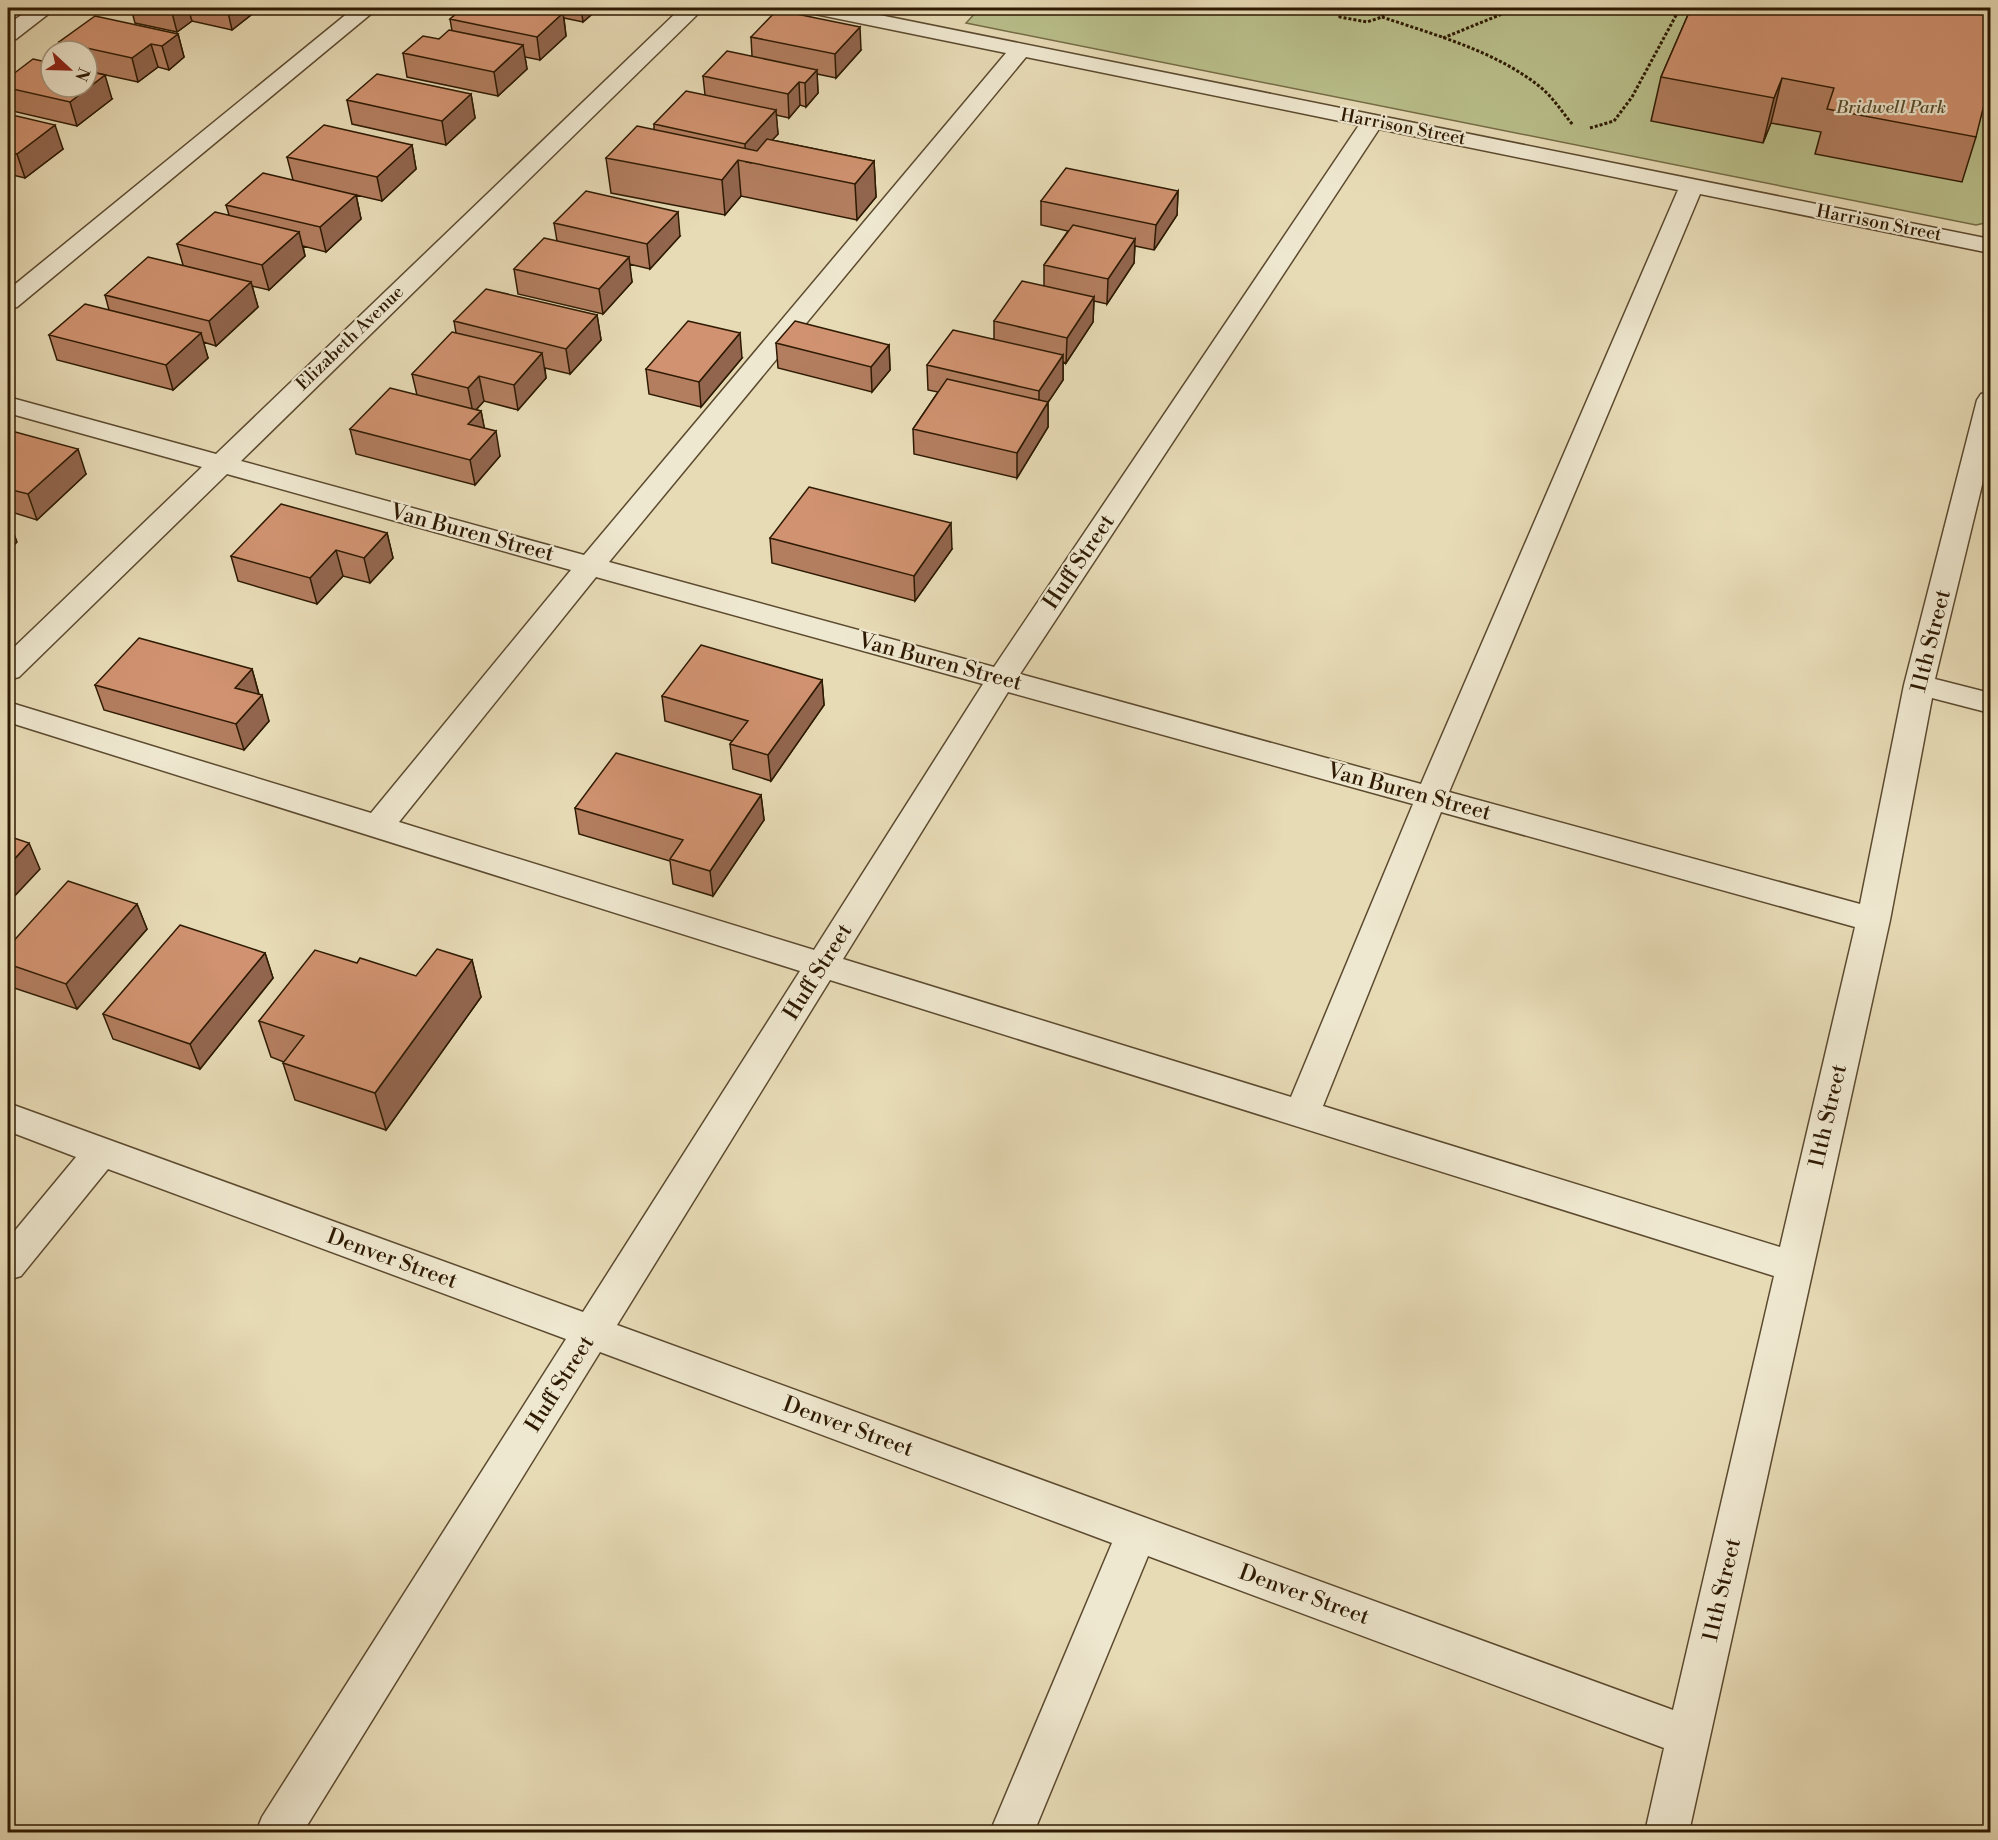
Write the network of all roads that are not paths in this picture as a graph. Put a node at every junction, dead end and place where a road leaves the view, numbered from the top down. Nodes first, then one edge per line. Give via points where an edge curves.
1 (45, 8) edge
2 (368, 8) edge
3 (693, 8) edge
4 (815, 8) edge
5 (8, 34) edge
6 (1021, 50) junction
7 (1373, 121) junction
8 (1692, 185) junction
9 (1990, 246) edge
10 (8, 302) edge
11 (1990, 400) edge
12 (8, 405) edge
13 (220, 464) junction
14 (590, 566) junction
15 (8, 670) edge
16 (1002, 679) junction
17 (1919, 685) junction
18 (1990, 703) edge
19 (8, 712) edge
20 (1431, 798) junction
21 (377, 827) junction
22 (1873, 920) junction
23 (822, 965) junction
24 (1302, 1114) junction
25 (8, 1117) edge
26 (101, 1152) junction
27 (8, 1265) edge
28 (1794, 1267) junction
29 (592, 1333) junction
30 (1137, 1533) junction
31 (1689, 1737) junction
32 (278, 1833) edge
33 (1012, 1833) edge
34 (1666, 1833) edge

1 - 5 street
2 - 10 street
3 - 13 street, Elizabeth Avenue
4 - 6 street, Harrison Street via 927,22
6 - 7 street, Harrison Street
6 - 14 street
7 - 8 street, Harrison Street
7 - 16 street, Huff Street
8 - 9 street, Harrison Street
8 - 20 street
11 - 17 street, 11th Street
12 - 13 street, Van Buren Street
13 - 14 street, Van Buren Street
13 - 15 street, Elizabeth Avenue
14 - 16 street, Van Buren Street
14 - 21 street
16 - 20 street, Van Buren Street
16 - 23 street, Huff Street
17 - 18 street
17 - 22 street, 11th Street
19 - 21 street
20 - 22 street, Van Buren Street
20 - 24 street
21 - 23 street
22 - 28 street, 11th Street
23 - 24 street
23 - 29 street, Huff Street
24 - 28 street
25 - 26 street, Denver Street
26 - 27 street
26 - 29 street, Denver Street
28 - 31 street, 11th Street
29 - 30 street, Denver Street
29 - 32 street, Huff Street
30 - 31 street, Denver Street
30 - 33 street
31 - 34 street, 11th Street

